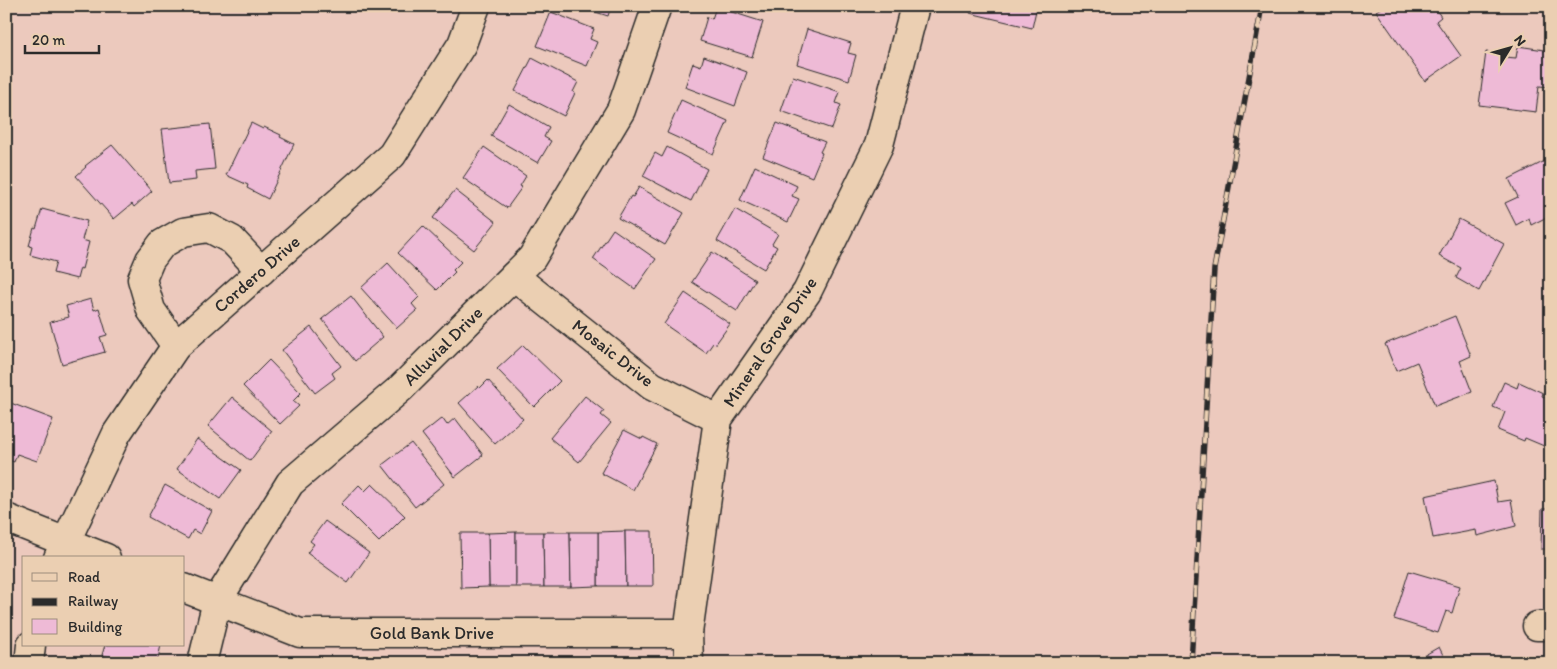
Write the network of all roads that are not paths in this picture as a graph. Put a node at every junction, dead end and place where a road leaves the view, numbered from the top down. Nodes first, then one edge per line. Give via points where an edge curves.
1 (476, 6) edge
2 (657, 6) edge
3 (915, 6) edge
4 (261, 271) junction
5 (514, 276) junction
6 (176, 346) junction
7 (718, 419) junction
8 (6, 518) edge
9 (62, 550) edge
10 (95, 556) edge
11 (185, 588) edge
12 (217, 601) junction
13 (688, 633) junction
14 (31, 646) edge
15 (29, 663) edge
16 (202, 663) edge
17 (688, 663) edge

1 - 4 street, Cordero Drive via 462,44 392,155
2 - 5 street, Alluvial Drive via 621,110 532,258
3 - 7 street, Mineral Grove Drive via 879,145 807,292
4 - 6 street, Cordero Drive
4 - 6 street via 232,240 209,228 183,232 162,244 142,279 151,310
5 - 7 street, Mosaic Drive via 652,386
5 - 12 street, Alluvial Drive via 401,388 290,483
6 - 9 street, Cordero Drive via 117,433
7 - 13 street, Mineral Grove Drive
8 - 9 street
9 - 10 street
11 - 12 street, Gold Bank Drive
12 - 13 street, Gold Bank Drive via 300,633
12 - 16 street, Alluvial Drive
13 - 17 street, Mineral Grove Drive
14 - 15 street

